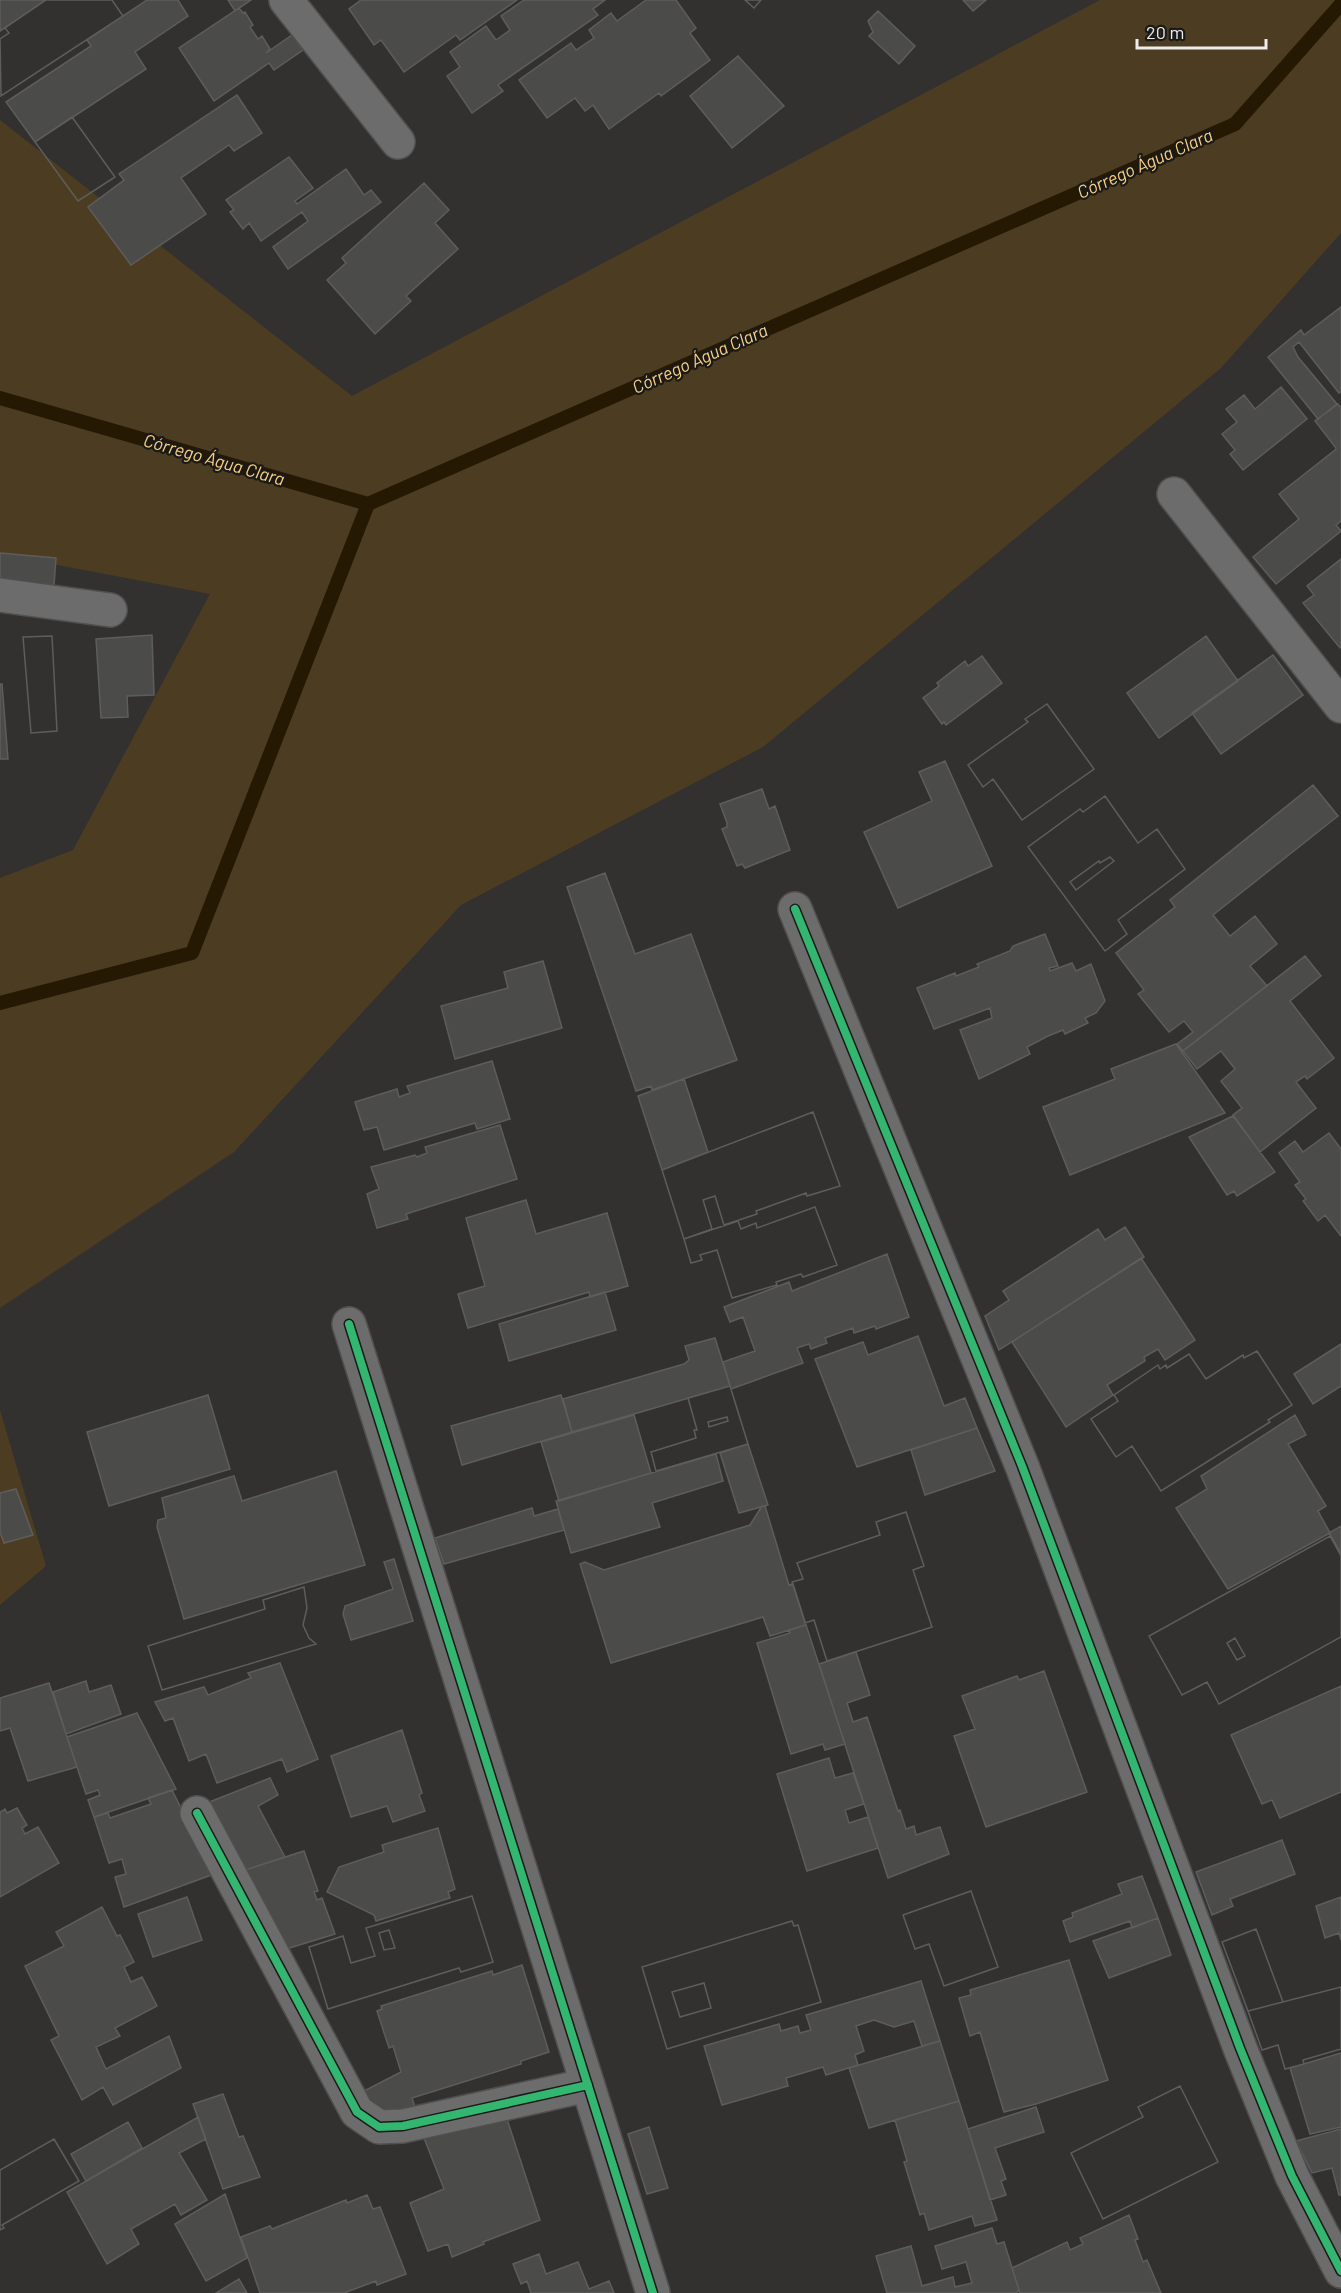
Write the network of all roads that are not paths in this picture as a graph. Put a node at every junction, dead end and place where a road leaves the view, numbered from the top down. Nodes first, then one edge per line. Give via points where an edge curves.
1 (286, 0) edge
2 (398, 142) dead end
3 (1174, 494) dead end
4 (0, 595) edge
5 (110, 610) dead end
6 (1341, 706) edge
7 (795, 909) dead end
8 (349, 1324) dead end
9 (197, 1812) dead end
10 (588, 2085) junction
11 (1341, 2271) edge
12 (653, 2293) edge

1 - 2 street
3 - 6 street
4 - 5 street
7 - 11 street via 1026,1477 1240,2048 1292,2176
8 - 10 street
9 - 10 street via 357,2112 379,2127 403,2126
10 - 12 street

